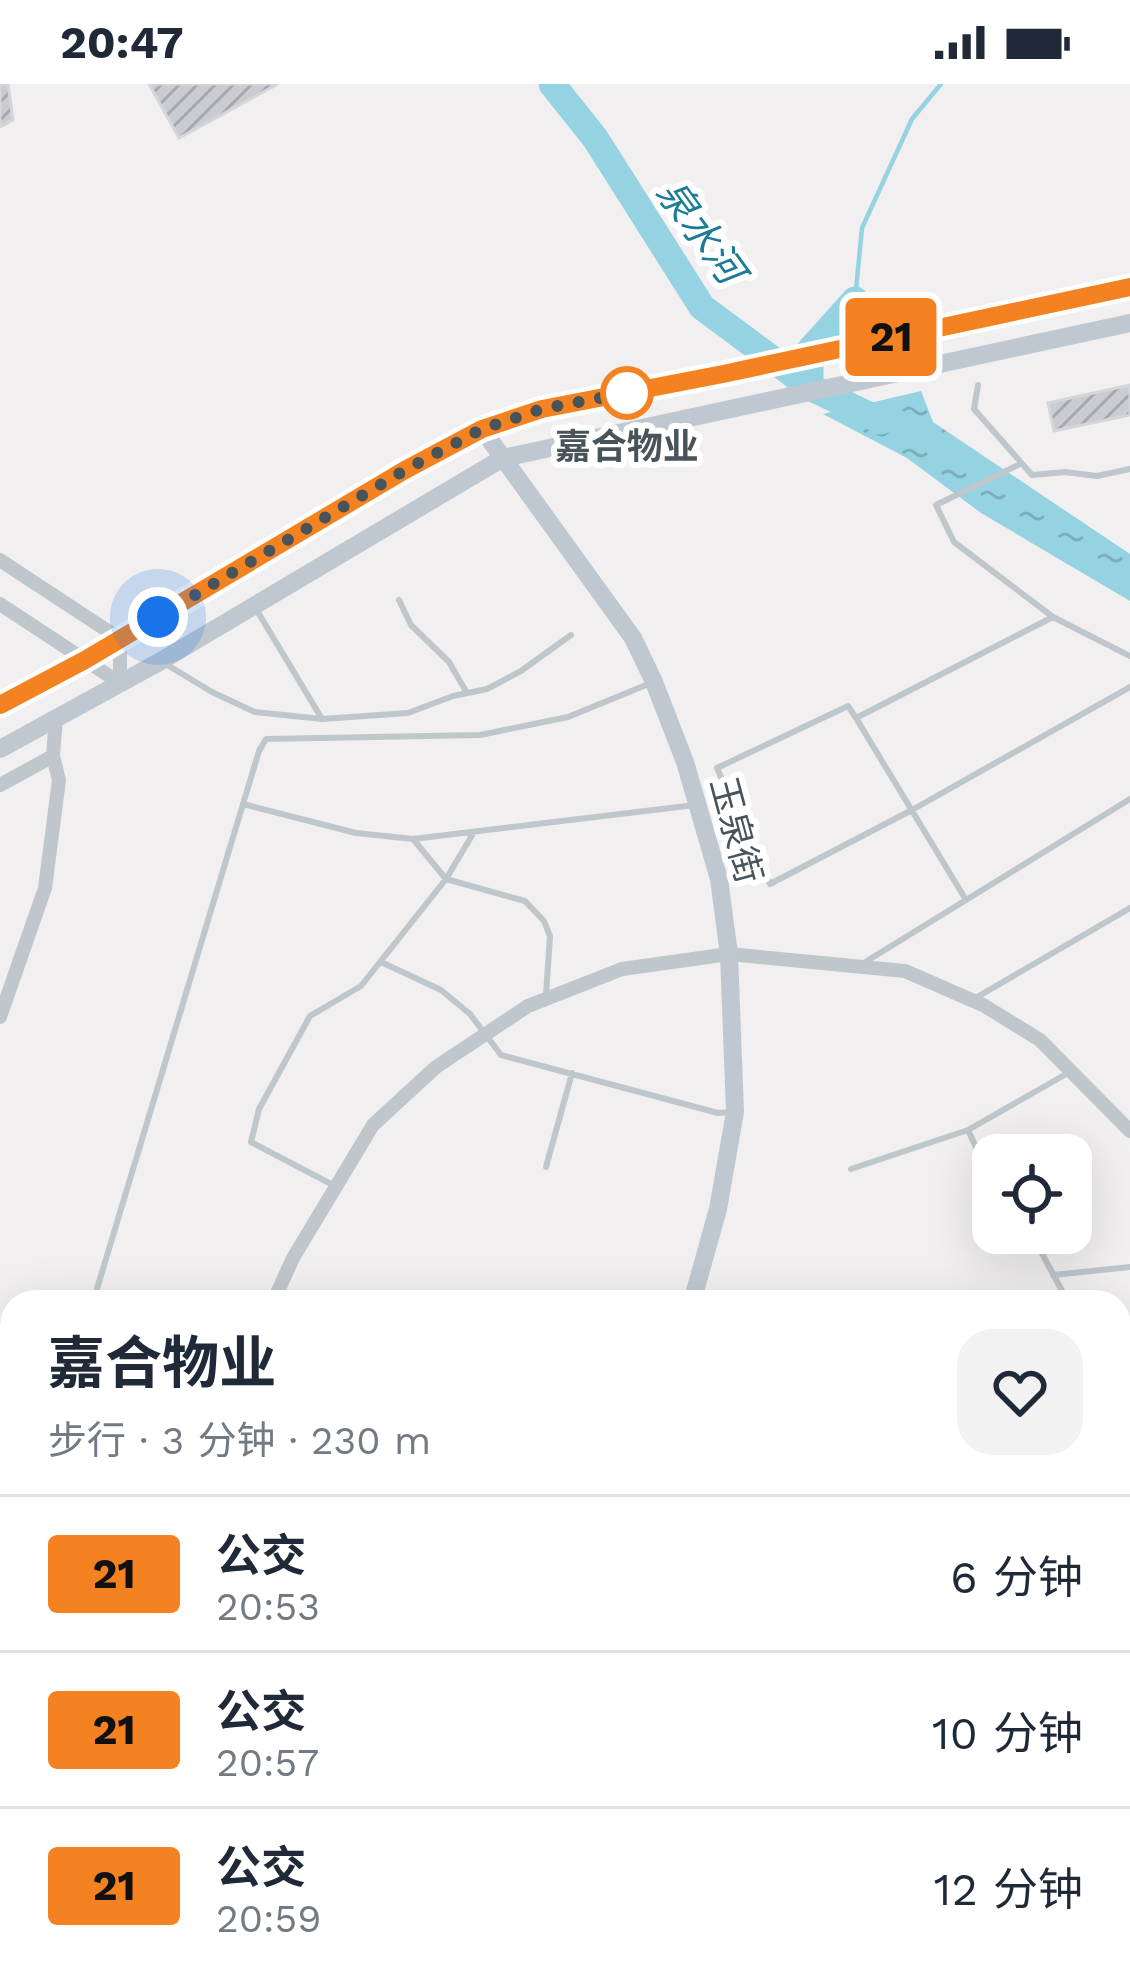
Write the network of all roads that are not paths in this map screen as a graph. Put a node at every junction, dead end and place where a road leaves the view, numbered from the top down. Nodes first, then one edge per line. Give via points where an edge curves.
1 (1130, 287) edge
2 (1130, 322) edge
3 (978, 385) dead end
4 (482, 429) junction
5 (503, 458) junction
6 (1020, 464) junction
7 (1130, 469) edge
8 (0, 560) edge
9 (399, 600) dead end
10 (0, 604) edge
11 (254, 606) junction
12 (1053, 617) junction
13 (571, 635) dead end
14 (120, 639) junction
15 (1130, 656) edge
16 (85, 660) junction
17 (161, 661) junction
18 (654, 682) junction
19 (120, 683) junction
20 (1130, 687) edge
21 (467, 693) junction
22 (0, 705) edge
23 (56, 717) junction
24 (856, 718) junction
25 (322, 719) junction
26 (0, 748) edge
27 (53, 756) junction
28 (0, 784) edge
29 (1130, 800) edge
30 (243, 804) junction
31 (697, 805) junction
32 (911, 810) junction
33 (474, 832) junction
34 (413, 839) junction
35 (446, 879) junction
36 (966, 900) junction
37 (1130, 908) edge
38 (729, 954) junction
39 (381, 962) junction
40 (859, 966) junction
41 (546, 999) junction
42 (972, 1000) junction
43 (0, 1017) edge
44 (485, 1035) junction
45 (1071, 1071) junction
46 (572, 1073) junction
47 (735, 1112) junction
48 (1123, 1114) edge
49 (968, 1130) junction
50 (1130, 1131) edge
51 (972, 1139) edge
52 (546, 1167) dead end
53 (851, 1169) dead end
54 (336, 1187) junction
55 (1042, 1254) edge
56 (1130, 1267) edge
57 (1053, 1274) junction
58 (97, 1290) edge
59 (278, 1290) edge
60 (695, 1290) edge
61 (1062, 1290) edge

1 - 4 street via 542,409
2 - 5 street
3 - 6 lane via 974,409
4 - 5 street, 玉泉街
4 - 14 street
5 - 11 street
5 - 18 street, 玉泉街 via 633,638
6 - 7 lane via 1032,475
6 - 12 lane via 936,505 954,542
8 - 14 street
9 - 21 lane
10 - 16 street
11 - 17 street
11 - 25 lane
12 - 15 lane
12 - 24 lane
13 - 21 lane via 521,671
14 - 16 street
14 - 19 street
16 - 19 street
16 - 22 street
17 - 19 street
17 - 25 lane via 255,712
18 - 30 lane via 568,717 480,735 266,739
18 - 31 street, 玉泉街
19 - 23 street
20 - 32 lane
21 - 25 lane via 408,713
23 - 26 street
23 - 27 street
24 - 32 lane
24 - 32 lane via 848,706 718,768 770,884
27 - 28 street
27 - 43 street via 59,780 45,888
29 - 36 lane
30 - 34 lane
30 - 58 lane
31 - 33 lane
31 - 38 street, 玉泉街
32 - 36 lane
33 - 34 lane
33 - 35 lane
34 - 35 lane
35 - 39 lane
35 - 41 lane via 525,902 544,921
36 - 40 lane
37 - 42 lane
38 - 40 street
38 - 41 street via 622,969
38 - 47 street, 玉泉街
39 - 44 lane via 442,990
39 - 54 lane via 361,986 310,1016 259,1109 250,1142
40 - 42 street via 904,971
41 - 44 street
42 - 45 street via 1040,1040
44 - 46 lane via 501,1054
44 - 54 street via 373,1125
45 - 48 street
45 - 49 lane
46 - 47 lane
46 - 52 lane
47 - 60 street, 玉泉街
48 - 50 street
49 - 51 lane
49 - 53 lane
54 - 59 street
55 - 57 lane
56 - 57 lane
57 - 61 lane

